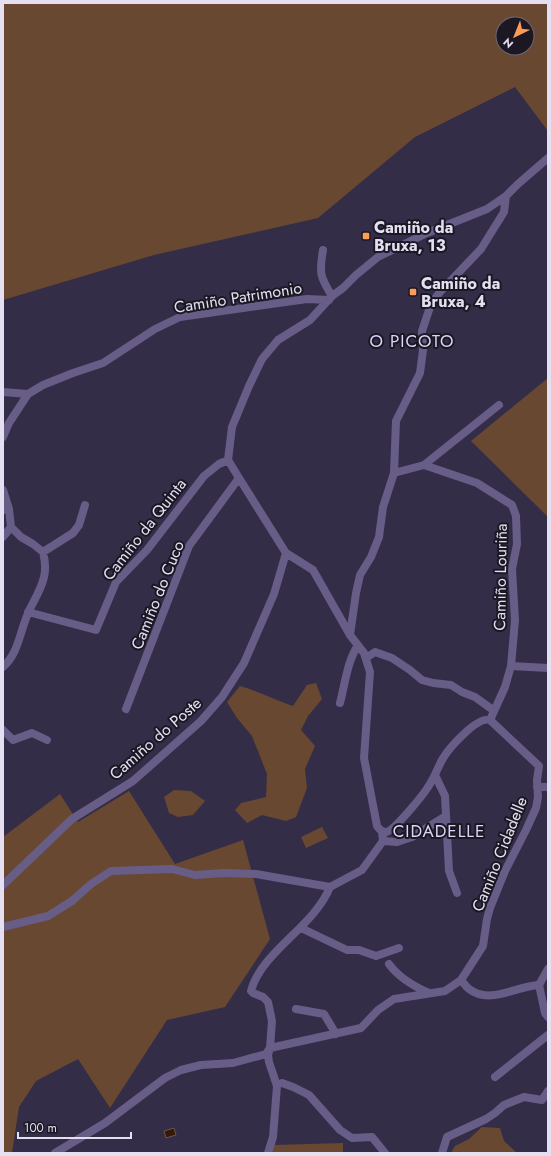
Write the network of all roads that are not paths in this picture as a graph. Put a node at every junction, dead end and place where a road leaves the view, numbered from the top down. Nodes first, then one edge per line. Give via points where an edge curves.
1 (548, 158) edge
2 (506, 196) junction
3 (323, 250) dead end
4 (330, 298) junction
5 (3, 392) edge
6 (28, 394) junction
7 (499, 405) dead end
8 (3, 437) edge
9 (228, 460) junction
10 (424, 465) junction
11 (394, 473) junction
12 (238, 478) junction
13 (3, 490) edge
14 (85, 505) dead end
15 (6, 509) edge
16 (11, 527) junction
17 (3, 537) edge
18 (43, 552) junction
19 (286, 553) junction
20 (28, 612) junction
21 (350, 635) junction
22 (358, 645) junction
23 (366, 658) junction
24 (511, 666) junction
25 (3, 667) edge
26 (548, 668) edge
27 (340, 704) dead end
28 (126, 709) dead end
29 (493, 710) junction
30 (490, 720) junction
31 (3, 730) edge
32 (47, 740) dead end
33 (435, 775) junction
34 (537, 787) junction
35 (548, 787) edge
36 (446, 816) junction
37 (382, 832) junction
38 (383, 841) junction
39 (3, 885) edge
40 (330, 887) junction
41 (458, 893) dead end
42 (3, 927) edge
43 (300, 928) junction
44 (400, 948) dead end
45 (389, 964) dead end
46 (548, 969) edge
47 (461, 980) junction
48 (538, 985) junction
49 (429, 993) junction
50 (296, 1009) dead end
51 (548, 1017) edge
52 (336, 1034) junction
53 (548, 1035) edge
54 (270, 1048) junction
55 (495, 1077) dead end
56 (282, 1083) dead end
57 (548, 1091) edge
58 (55, 1153) edge
59 (268, 1153) edge
60 (385, 1153) edge
61 (442, 1153) edge

1 - 2 street
2 - 4 street via 487,209 427,232 378,258
2 - 11 street via 504,212 481,249 431,304 422,330 420,373 396,421
3 - 4 street via 320,266 322,280
4 - 6 street, Camiño Patrimonio via 180,317 155,329 102,363 43,385
4 - 9 street via 310,320 278,340 262,359 232,427
5 - 6 street
6 - 8 street, Camiño Patrimonio
7 - 10 street
9 - 12 street
9 - 20 street, Camiño da Quinta via 204,476 147,550 116,582 96,630
10 - 11 street
10 - 24 street, Camiño Louriña via 477,483 512,504 516,516 517,544 512,569 515,620
11 - 21 street via 383,507 379,537 360,575
12 - 19 street
12 - 28 street, Camiño do Cuco via 189,546
13 - 15 street
14 - 18 street via 79,525 73,533
15 - 16 street
16 - 17 street
16 - 18 street
18 - 20 street via 44,577 38,595
19 - 21 street via 313,570
19 - 39 street, Camiño do Poste via 274,594 244,662 222,697 201,721 133,780 72,819
20 - 25 street via 10,662
21 - 22 street
22 - 23 street
22 - 27 street via 349,667
23 - 29 street via 375,652 392,658 422,680 451,685 476,697
23 - 37 street via 370,672 364,758 377,826
24 - 26 street
24 - 29 street, Camiño Louriña via 505,687
29 - 30 street, Camiño Louriña
30 - 33 street via 482,720 463,734 442,759
30 - 34 street, Camiño Cidadelle via 539,766
31 - 32 street via 13,740 32,733
33 - 36 street via 445,796
33 - 37 street via 420,799 402,819 390,831
34 - 35 street
34 - 47 street, Camiño Cidadelle via 536,808 490,908 483,946
36 - 38 street via 397,842
36 - 41 street via 448,871
37 - 38 street
38 - 40 street via 362,870
40 - 42 street via 256,874 194,875 172,868 111,872 48,916
40 - 43 street via 326,897
43 - 44 street via 347,950 359,950 376,956
43 - 54 street via 253,981 251,991 268,1002 272,1021
45 - 49 street via 395,973 406,981
46 - 48 street
47 - 48 street via 469,989 483,996
47 - 49 street via 446,991
48 - 51 street
49 - 52 street via 394,999 378,1010 361,1028
50 - 52 street via 324,1014
52 - 54 street
53 - 55 street
54 - 58 street via 266,1054 233,1063 201,1065 181,1070 165,1078 105,1123
54 - 59 street via 269,1062 276,1086 273,1137
56 - 60 street via 309,1095 340,1130 352,1138 372,1137
57 - 61 street via 542,1100 524,1098 504,1105 486,1119 447,1137

